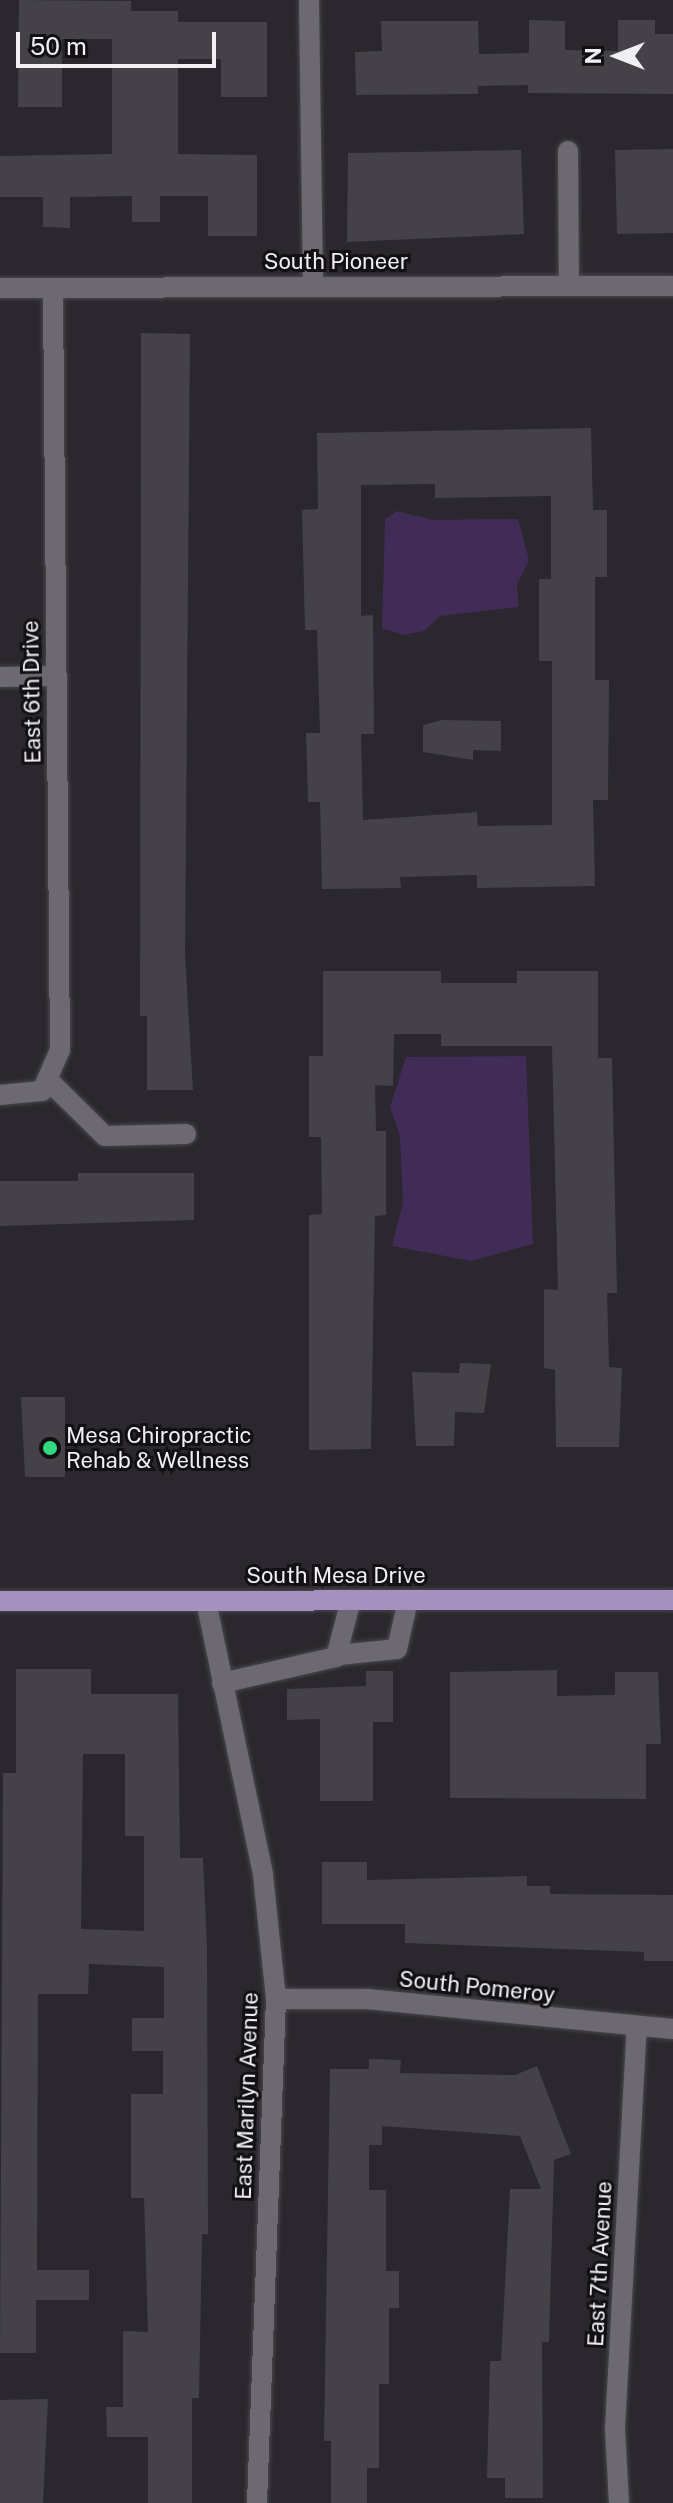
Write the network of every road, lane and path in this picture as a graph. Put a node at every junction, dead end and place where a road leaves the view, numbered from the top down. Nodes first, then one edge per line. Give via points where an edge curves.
1 (309, 0) edge
2 (568, 151) dead end
3 (313, 286) junction
4 (569, 286) junction
5 (673, 286) edge
6 (0, 288) edge
7 (53, 288) junction
8 (56, 676) junction
9 (0, 677) edge
10 (44, 1085) junction
11 (0, 1095) edge
12 (186, 1134) dead end
13 (351, 1600) junction
14 (408, 1600) junction
15 (673, 1600) edge
16 (0, 1601) edge
17 (206, 1601) junction
18 (339, 1655) junction
19 (222, 1683) junction
20 (276, 1999) junction
21 (637, 2028) junction
22 (673, 2029) edge
23 (257, 2503) edge
24 (619, 2503) edge

1 - 3 street
2 - 4 street
3 - 4 street, South Pioneer
3 - 7 street, South Pioneer
4 - 5 street, South Pioneer
6 - 7 street, South Pioneer
7 - 8 street, East 6th Drive
8 - 9 street
8 - 10 street, East 6th Drive via 62,990 60,1050
10 - 11 street
10 - 12 street via 105,1136
13 - 14 main road, South Mesa Drive
13 - 17 main road, South Mesa Drive
13 - 18 street
14 - 15 main road, South Mesa Drive
14 - 18 street via 397,1649
16 - 17 main road, South Mesa Drive
17 - 19 street, East Marilyn Avenue
18 - 19 street
19 - 20 street, East Marilyn Avenue via 263,1875
20 - 21 street, South Pomeroy via 367,1999
20 - 23 street, East Marilyn Avenue
21 - 22 street, South Pomeroy
21 - 24 street, East 7th Avenue via 615,2428

